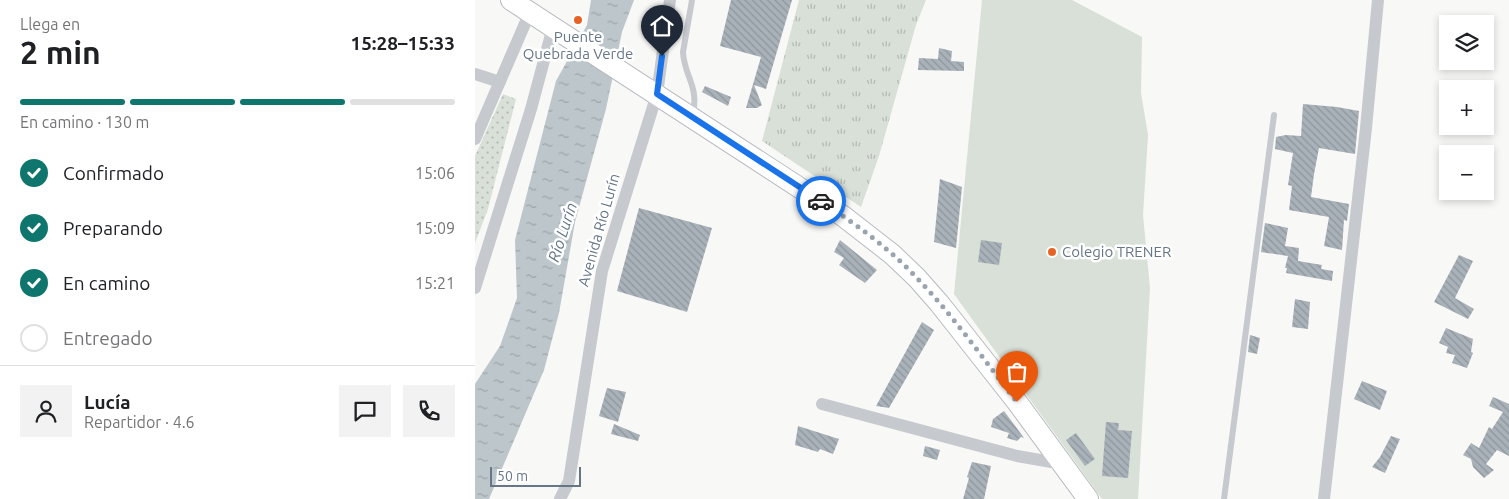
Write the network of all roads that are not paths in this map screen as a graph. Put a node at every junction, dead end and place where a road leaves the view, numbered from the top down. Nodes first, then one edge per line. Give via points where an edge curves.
1 (511, 0) edge
2 (669, 0) edge
3 (692, 0) edge
4 (1378, 0) edge
5 (530, 12) junction
6 (558, 30) junction
7 (475, 74) edge
8 (500, 82) junction
9 (651, 90) junction
10 (1274, 115) dead end
11 (692, 117) junction
12 (475, 139) edge
13 (475, 288) edge
14 (822, 404) dead end
15 (1063, 464) junction
16 (560, 499) edge
17 (1088, 499) edge
18 (1224, 499) edge
19 (1324, 499) edge

1 - 5 main road
2 - 9 street, Avenida Río Lurín
3 - 11 lane via 683,60 695,101
4 - 19 street
5 - 6 main road
5 - 8 street
6 - 9 main road
6 - 13 street
7 - 8 street
8 - 12 street
9 - 11 main road
9 - 16 street, Avenida Río Lurín via 602,271 569,481
10 - 18 lane
11 - 15 main road via 843,216 893,255 939,303
14 - 15 street via 1017,456
15 - 17 main road

